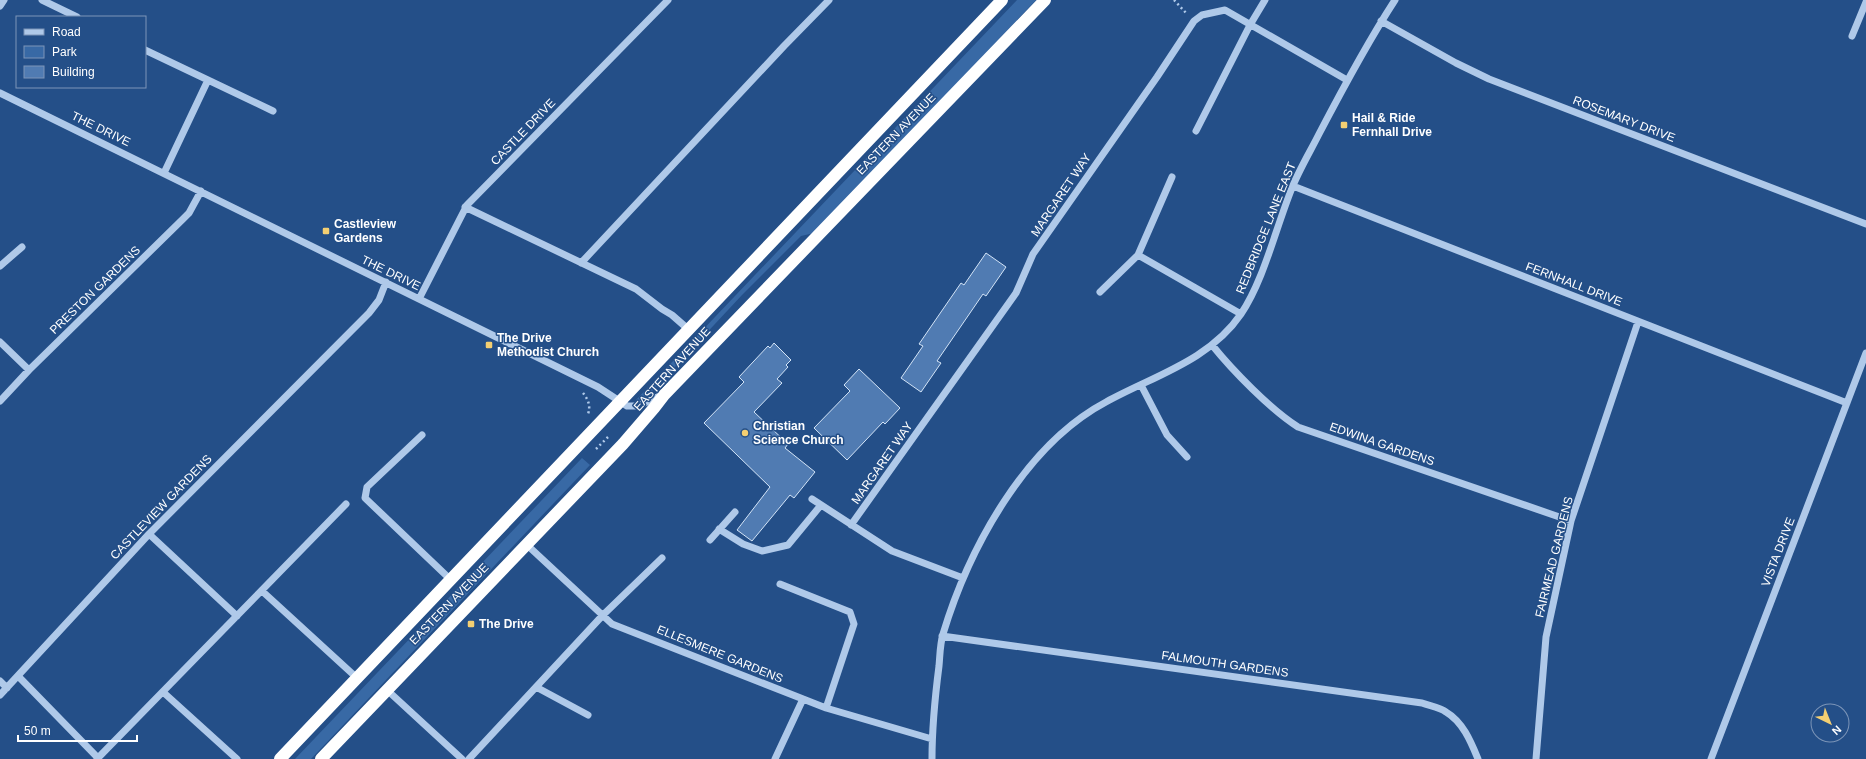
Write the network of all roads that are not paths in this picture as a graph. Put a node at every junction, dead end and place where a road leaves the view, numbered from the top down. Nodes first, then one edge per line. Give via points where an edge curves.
1 (4, 0) edge
2 (42, 0) edge
3 (668, 0) edge
4 (829, 0) edge
5 (1002, 0) edge
6 (1045, 0) edge
7 (1265, 0) edge
8 (1395, 0) edge
9 (1866, 2) edge
10 (0, 6) edge
11 (75, 16) edge
12 (1381, 21) junction
13 (1250, 25) junction
14 (1852, 36) dead end
15 (146, 50) edge
16 (208, 80) junction
17 (1347, 80) junction
18 (0, 93) edge
19 (273, 111) dead end
20 (1196, 131) dead end
21 (164, 173) junction
22 (1172, 177) dead end
23 (1293, 186) junction
24 (201, 191) junction
25 (466, 207) junction
26 (1866, 224) edge
27 (22, 247) dead end
28 (1138, 255) junction
29 (581, 263) junction
30 (0, 266) edge
31 (386, 282) junction
32 (1100, 292) dead end
33 (419, 299) junction
34 (1241, 314) junction
35 (1638, 322) junction
36 (688, 329) junction
37 (0, 342) edge
38 (1212, 345) junction
39 (1866, 353) edge
40 (29, 370) junction
41 (1142, 386) junction
42 (664, 395) junction
43 (0, 401) edge
44 (619, 402) junction
45 (1847, 403) junction
46 (422, 435) dead end
47 (1187, 458) dead end
48 (812, 499) dead end
49 (346, 504) dead end
50 (821, 505) junction
51 (735, 512) dead end
52 (1571, 521) junction
53 (851, 526) junction
54 (719, 529) junction
55 (149, 534) junction
56 (710, 540) dead end
57 (526, 544) junction
58 (662, 558) dead end
59 (963, 578) junction
60 (451, 580) junction
61 (780, 584) dead end
62 (262, 591) junction
63 (603, 615) junction
64 (237, 616) junction
65 (942, 636) junction
66 (19, 677) junction
67 (357, 678) junction
68 (0, 682) edge
69 (536, 687) junction
70 (7, 688) junction
71 (387, 690) junction
72 (163, 692) junction
73 (0, 695) edge
74 (803, 699) junction
75 (826, 708) junction
76 (588, 716) dead end
77 (932, 739) junction
78 (98, 758) edge
79 (237, 759) edge
80 (280, 759) edge
81 (321, 759) edge
82 (462, 759) edge
83 (469, 759) edge
84 (775, 759) edge
85 (932, 759) edge
86 (1478, 759) edge
87 (1536, 759) edge
88 (1711, 759) edge

1 - 10 street
2 - 11 street
3 - 25 street, CASTLE DRIVE
4 - 29 street
5 - 36 highway, EASTERN AVENUE
6 - 42 highway, EASTERN AVENUE
7 - 13 street
8 - 12 street, REDBRIDGE LANE EAST
9 - 14 street
12 - 17 street, REDBRIDGE LANE EAST
12 - 26 street, ROSEMARY DRIVE via 1489,79
13 - 17 street
13 - 20 street
13 - 53 street, MARGARET WAY via 1225,10 1202,15 1194,21 1034,254 1016,293
15 - 16 street
16 - 19 street
16 - 21 street
17 - 23 street, REDBRIDGE LANE EAST
18 - 21 street, THE DRIVE
21 - 24 street, THE DRIVE
22 - 28 street
23 - 34 street, REDBRIDGE LANE EAST via 1252,295
23 - 35 street, FERNHALL DRIVE
24 - 31 street, THE DRIVE
24 - 40 street, PRESTON GARDENS via 183,219
25 - 29 street
25 - 33 street, CASTLE DRIVE
27 - 30 street
28 - 32 street
28 - 34 street
29 - 36 street via 636,289
31 - 33 street, THE DRIVE
31 - 55 street, CASTLEVIEW GARDENS via 379,300 369,313
33 - 44 street, THE DRIVE via 598,387
34 - 38 street, REDBRIDGE LANE EAST
35 - 45 street, FERNHALL DRIVE
35 - 52 street, FAIRMEAD GARDENS
36 - 44 highway, EASTERN AVENUE
37 - 40 street
38 - 41 street, REDBRIDGE LANE EAST
38 - 52 street, EDWINA GARDENS via 1266,401 1286,420 1298,427
39 - 45 street, VISTA DRIVE
40 - 43 street, PRESTON GARDENS
41 - 47 street via 1167,435
41 - 59 street, REDBRIDGE LANE EAST via 1106,401 1078,419 1046,448 998,512
42 - 44 street, THE DRIVE via 638,406 627,406
42 - 57 highway, EASTERN AVENUE via 626,440
44 - 60 highway, EASTERN AVENUE
45 - 88 street, VISTA DRIVE
46 - 60 street via 367,487 365,498
48 - 50 street
49 - 62 street
50 - 53 street
50 - 54 street via 788,544 762,551 743,544
51 - 54 street
52 - 87 street, FAIRMEAD GARDENS via 1546,637
53 - 59 street via 892,551
54 - 56 street
55 - 64 street
55 - 66 street, CASTLEVIEW GARDENS
57 - 63 street, ELLESMERE GARDENS
57 - 71 highway, EASTERN AVENUE
58 - 63 street
59 - 65 street, REDBRIDGE LANE EAST
60 - 67 highway, EASTERN AVENUE
61 - 75 street via 850,612 854,624
62 - 64 street
62 - 67 street
63 - 69 street
63 - 74 street, ELLESMERE GARDENS via 612,624
64 - 72 street
65 - 77 street, REDBRIDGE LANE EAST
65 - 86 street, FALMOUTH GARDENS via 1422,703 1446,711 1460,725
66 - 70 street, CASTLEVIEW GARDENS
66 - 78 street
67 - 80 highway, EASTERN AVENUE
68 - 70 street
69 - 76 street
69 - 83 street
70 - 73 street, CASTLEVIEW GARDENS
71 - 81 highway, EASTERN AVENUE
71 - 82 street
72 - 78 street
72 - 79 street
74 - 75 street, ELLESMERE GARDENS
74 - 84 street
75 - 77 street, ELLESMERE GARDENS
77 - 85 street, REDBRIDGE LANE EAST

